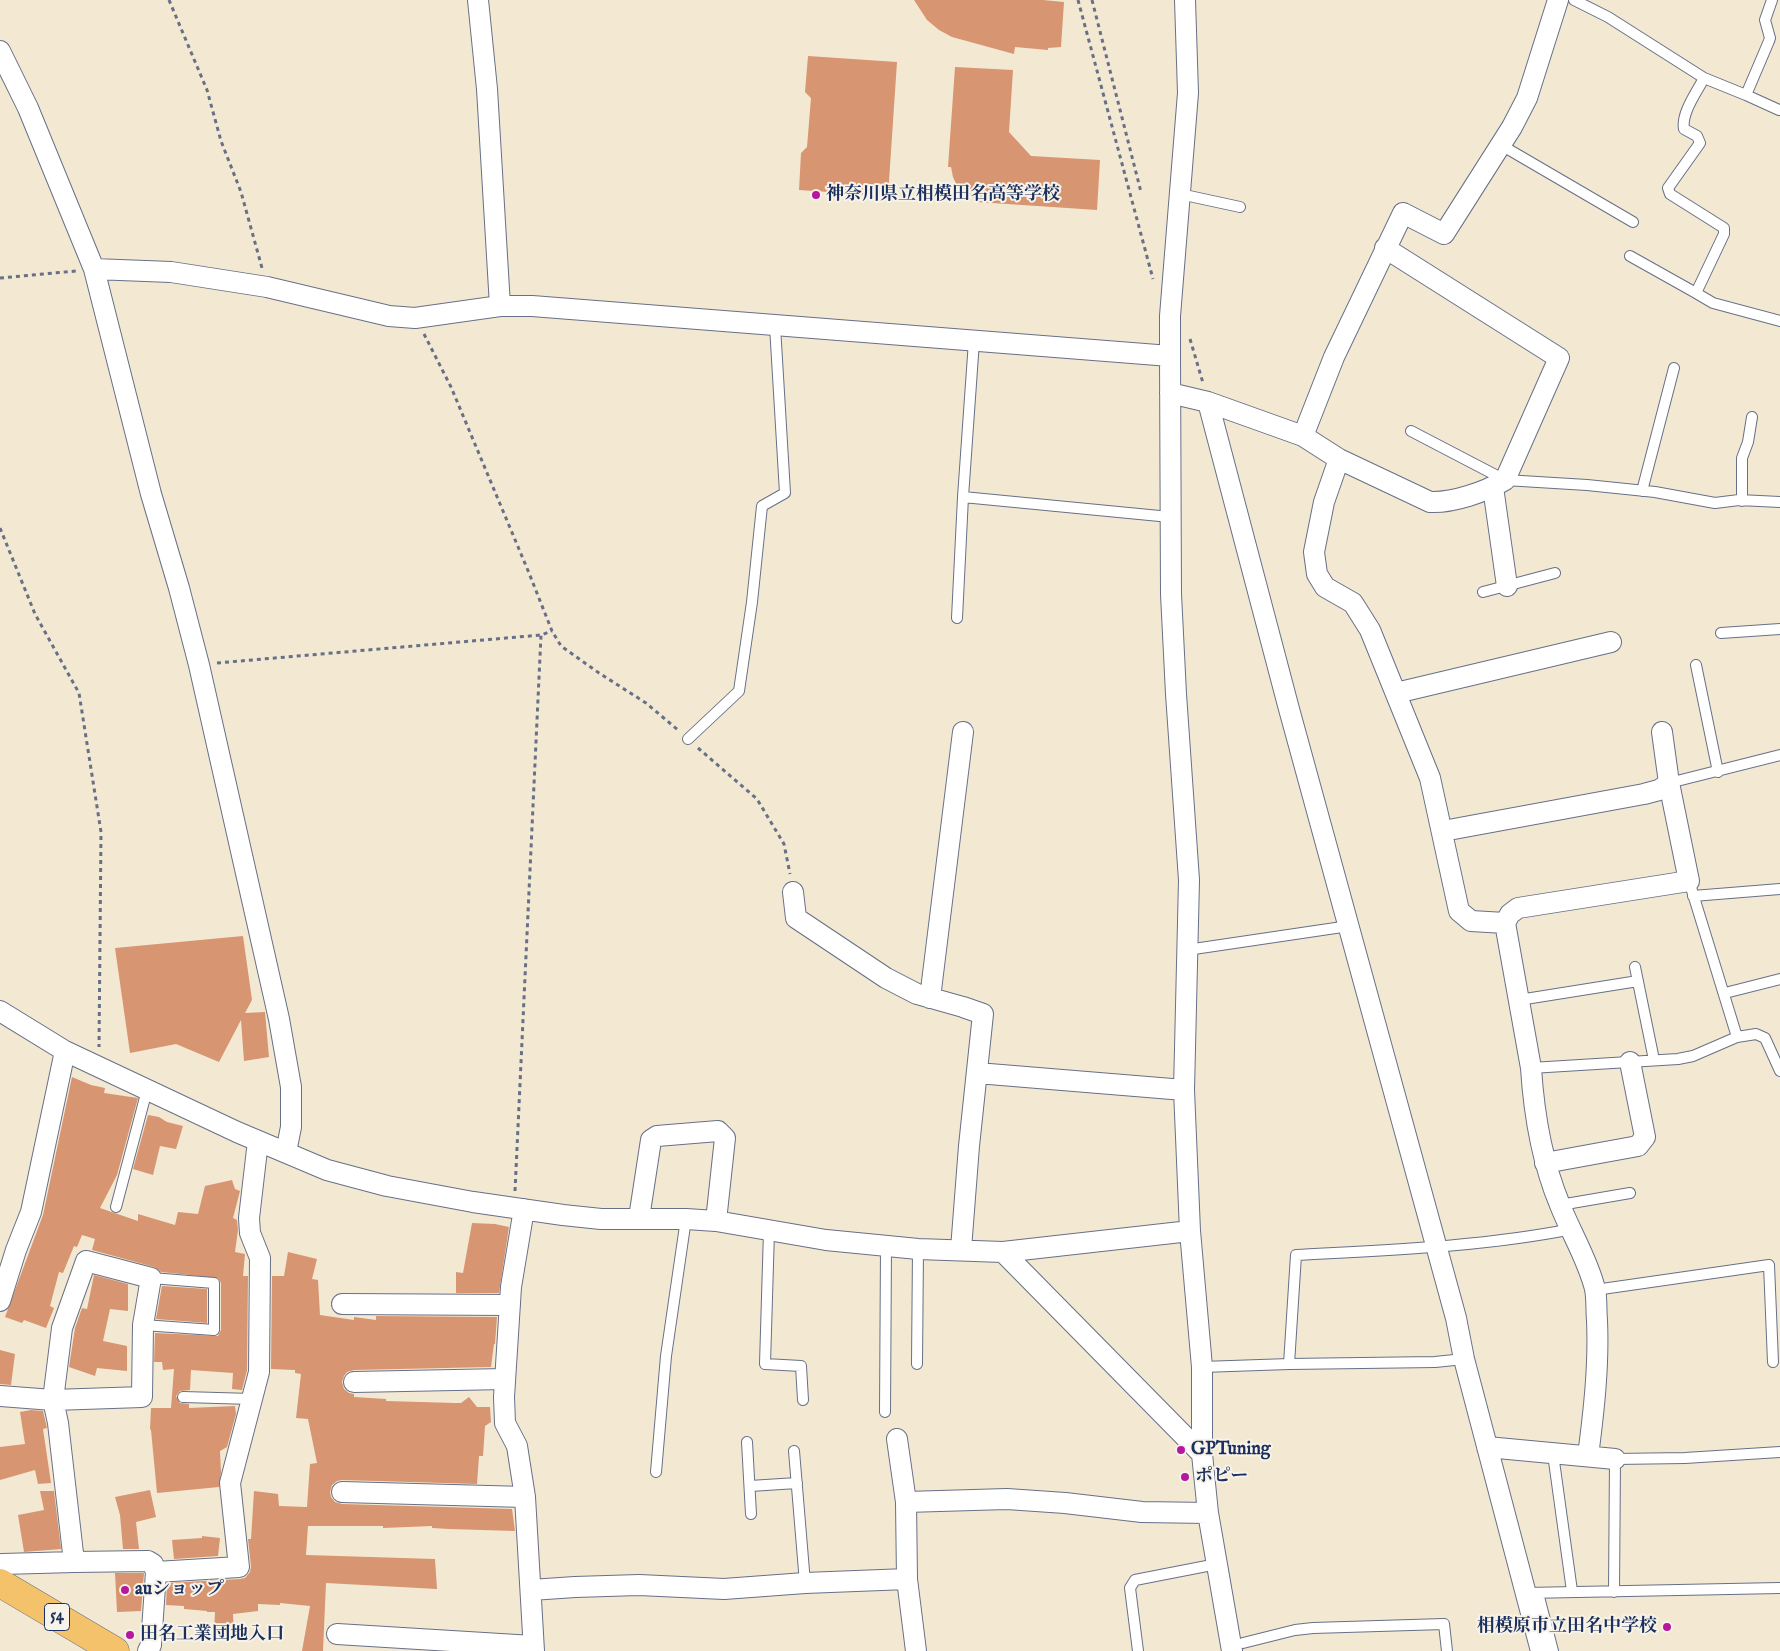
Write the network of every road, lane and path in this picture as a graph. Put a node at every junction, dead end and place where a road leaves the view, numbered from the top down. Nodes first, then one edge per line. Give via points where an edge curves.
1 (169, 0) edge
2 (478, 0) edge
3 (1078, 0) edge
4 (1092, 0) edge
5 (1185, 0) edge
6 (1558, 0) edge
7 (1574, 0) edge
8 (1772, 0) edge
9 (0, 52) edge
10 (1704, 78) junction
11 (1746, 95) junction
12 (1779, 110) dead end
13 (1501, 145) junction
14 (1141, 192) dead end
15 (1180, 194) junction
16 (1240, 207) dead end
17 (1633, 222) dead end
18 (1385, 248) junction
19 (1630, 256) dead end
20 (94, 269) junction
21 (0, 278) edge
22 (267, 287) junction
23 (1155, 288) dead end
24 (1696, 293) junction
25 (500, 306) junction
26 (415, 318) junction
27 (1780, 321) edge
28 (776, 326) junction
29 (974, 341) junction
30 (1170, 356) junction
31 (1674, 368) dead end
32 (1170, 393) junction
33 (1208, 402) junction
34 (1752, 417) dead end
35 (1411, 431) dead end
36 (1303, 436) junction
37 (1340, 459) junction
38 (1499, 484) junction
39 (1642, 491) junction
40 (963, 497) junction
41 (1742, 500) junction
42 (1780, 502) edge
43 (1170, 517) junction
44 (0, 528) edge
45 (1555, 573) dead end
46 (1507, 586) junction
47 (1483, 592) dead end
48 (957, 618) dead end
49 (1780, 629) edge
50 (552, 631) junction
51 (1721, 634) dead end
52 (541, 635) junction
53 (1610, 642) dead end
54 (199, 665) junction
55 (1696, 665) dead end
56 (1396, 693) junction
57 (963, 732) dead end
58 (1662, 732) dead end
59 (688, 739) junction
60 (1780, 755) edge
61 (1718, 772) junction
62 (1669, 783) junction
63 (1443, 831) junction
64 (1691, 888) junction
65 (1780, 889) edge
66 (793, 892) joint
67 (1505, 923) junction
68 (1349, 926) junction
69 (1187, 950) junction
70 (1635, 967) dead end
71 (1780, 980) edge
72 (1638, 981) junction
73 (1725, 993) junction
74 (930, 998) junction
75 (1519, 1000) junction
76 (0, 1011) edge
77 (1737, 1037) junction
78 (65, 1051) junction
79 (1654, 1060) junction
80 (1630, 1062) junction
81 (99, 1068) junction
82 (1530, 1068) junction
83 (1780, 1071) edge
84 (977, 1073) junction
85 (148, 1090) junction
86 (1184, 1090) junction
87 (258, 1141) junction
88 (286, 1152) junction
89 (1545, 1163) junction
90 (1630, 1193) dead end
91 (1560, 1205) junction
92 (116, 1207) dead end
93 (519, 1208) junction
94 (640, 1218) junction
95 (686, 1219) junction
96 (716, 1221) junction
97 (1572, 1229) junction
98 (769, 1231) junction
99 (1190, 1231) junction
100 (886, 1246) junction
101 (8, 1247) edge
102 (1437, 1248) junction
103 (918, 1249) junction
104 (961, 1250) junction
105 (1003, 1252) junction
106 (1769, 1265) junction
107 (1780, 1265) edge
108 (151, 1278) junction
109 (1595, 1290) junction
110 (0, 1301) edge
111 (342, 1304) dead end
112 (510, 1305) junction
113 (143, 1325) junction
114 (1464, 1360) junction
115 (1773, 1362) dead end
116 (918, 1364) dead end
117 (1289, 1364) junction
118 (1202, 1367) junction
119 (505, 1379) junction
120 (354, 1382) dead end
121 (0, 1396) edge
122 (183, 1397) dead end
123 (252, 1399) junction
124 (53, 1400) junction
125 (803, 1400) dead end
126 (885, 1412) dead end
127 (897, 1439) dead end
128 (747, 1442) dead end
129 (1487, 1447) junction
130 (794, 1451) dead end
131 (1780, 1452) edge
132 (1202, 1454) junction
133 (1553, 1454) junction
134 (1588, 1456) junction
135 (1615, 1458) junction
136 (656, 1472) dead end
137 (797, 1483) junction
138 (750, 1486) junction
139 (342, 1492) dead end
140 (525, 1496) junction
141 (906, 1502) junction
142 (1208, 1513) junction
143 (751, 1514) dead end
144 (74, 1562) junction
145 (1217, 1564) junction
146 (0, 1570) edge
147 (156, 1572) junction
148 (907, 1579) junction
149 (805, 1583) junction
150 (1780, 1588) edge
151 (531, 1590) junction
152 (1572, 1591) junction
153 (1614, 1592) junction
154 (1532, 1593) junction
155 (336, 1634) dead end
156 (533, 1648) edge
157 (1239, 1648) edge
158 (115, 1651) edge
159 (148, 1651) edge
160 (916, 1651) edge
161 (1138, 1651) edge
162 (1448, 1651) edge
163 (1541, 1651) edge
164 (1554, 1651) edge

1 - 22 path via 207,90 221,141 241,192
2 - 25 street via 487,89
3 - 23 path
4 - 14 path
5 - 15 street via 1188,93
6 - 13 street via 1526,98
7 - 10 lane via 1608,17
8 - 11 lane via 1765,20 1770,38
9 - 20 street via 28,108
10 - 11 lane
10 - 24 lane via 1683,124 1700,143 1668,188 1670,194 1724,228
11 - 12 lane
13 - 17 lane
13 - 18 street via 1444,234 1403,213
15 - 16 lane
15 - 30 street
18 - 36 street via 1334,357
18 - 38 street via 1558,358
19 - 24 lane
20 - 21 path
20 - 22 street via 171,272
20 - 54 street via 151,494
22 - 26 street via 389,316
24 - 27 lane via 1712,303
25 - 26 street
25 - 28 street
26 - 50 path via 451,387
28 - 29 street
28 - 59 lane via 785,493 762,506 738,691
29 - 30 street
29 - 40 lane
30 - 32 street
31 - 39 lane
32 - 33 street
32 - 43 street
33 - 36 street
33 - 68 street
34 - 41 lane via 1742,458
35 - 38 lane
36 - 37 street
37 - 38 street via 1430,502 1444,503
37 - 56 street via 1324,502 1314,552 1317,574 1325,587 1353,603 1370,630
38 - 39 lane via 1587,485
38 - 46 street
39 - 41 lane via 1715,503
40 - 43 lane
40 - 48 lane
41 - 42 lane
43 - 69 street via 1176,694 1189,880
44 - 81 path via 35,614 78,694 101,832
45 - 46 lane
46 - 47 lane
49 - 51 lane
50 - 52 path
50 - 59 path via 561,646 646,703
52 - 54 path
52 - 93 path
53 - 56 street
54 - 88 street via 292,1087 291,1127
55 - 61 lane
56 - 63 street via 1430,778
57 - 74 street
58 - 62 street
59 - 66 path via 757,799 784,844
60 - 61 lane
61 - 62 lane
62 - 63 street via 1644,794
62 - 64 street
63 - 67 street via 1459,911 1471,920
64 - 65 lane
64 - 67 street via 1518,908
64 - 73 lane
66 - 74 street via 796,918 886,978
67 - 75 street
68 - 69 lane
68 - 102 street
69 - 86 street
70 - 72 lane
71 - 73 lane
72 - 75 lane
72 - 79 lane
73 - 77 lane
74 - 84 street via 983,1014
75 - 82 street
76 - 78 street
77 - 79 lane via 1693,1056
77 - 83 lane via 1756,1034 1765,1038
78 - 81 street
78 - 101 street via 32,1212
79 - 80 lane
80 - 82 lane
80 - 89 street via 1645,1137 1638,1146
81 - 85 street
82 - 89 street
84 - 86 street
84 - 104 street
85 - 87 street
85 - 92 lane
86 - 99 street
87 - 88 street
87 - 123 street via 249,1218 250,1232 260,1258 259,1372
88 - 93 street via 327,1170 387,1186
89 - 91 street
90 - 91 lane
91 - 97 street
93 - 94 street via 601,1219
93 - 112 street
94 - 95 street
94 - 96 street via 651,1140 657,1136 718,1131 725,1138
95 - 96 street
95 - 136 lane via 666,1356
96 - 98 street
97 - 102 lane via 1530,1238
97 - 109 street
98 - 100 street
98 - 125 lane via 765,1364 802,1366
99 - 105 street
99 - 118 street
100 - 103 street
100 - 126 lane
101 - 110 street
102 - 114 street
102 - 117 lane via 1296,1255
103 - 104 street
103 - 116 lane
104 - 105 street
105 - 132 street
106 - 107 lane
106 - 109 lane
106 - 115 lane
108 - 113 street
108 - 113 lane via 214,1283 214,1330
108 - 124 street via 86,1261 62,1328
109 - 134 street via 1598,1343
111 - 112 street
112 - 119 street
113 - 124 street via 142,1397
114 - 117 lane
114 - 129 street
117 - 118 lane
118 - 132 street
119 - 120 street
119 - 140 street via 505,1423 517,1446
121 - 124 street
122 - 123 lane
123 - 147 street via 230,1483 239,1567
124 - 144 street
127 - 141 street
128 - 138 lane
129 - 133 street
129 - 154 street
130 - 137 lane
131 - 135 lane via 1685,1458
132 - 142 street
133 - 134 street
133 - 152 lane
134 - 135 street
135 - 153 lane
137 - 138 lane
137 - 149 lane
138 - 143 lane
139 - 140 street
140 - 151 street
141 - 142 street via 1007,1500 1142,1512
141 - 148 street
142 - 145 street
144 - 146 street
144 - 147 street via 148,1560
145 - 157 street
145 - 161 lane via 1135,1580 1130,1588
146 - 158 main road, 54
147 - 159 street
148 - 149 street
148 - 160 street
149 - 151 street via 724,1589 639,1585
150 - 153 lane
151 - 156 street
152 - 153 lane
152 - 154 lane
154 - 163 street
154 - 164 lane
155 - 156 street
157 - 162 lane via 1304,1629 1444,1624

